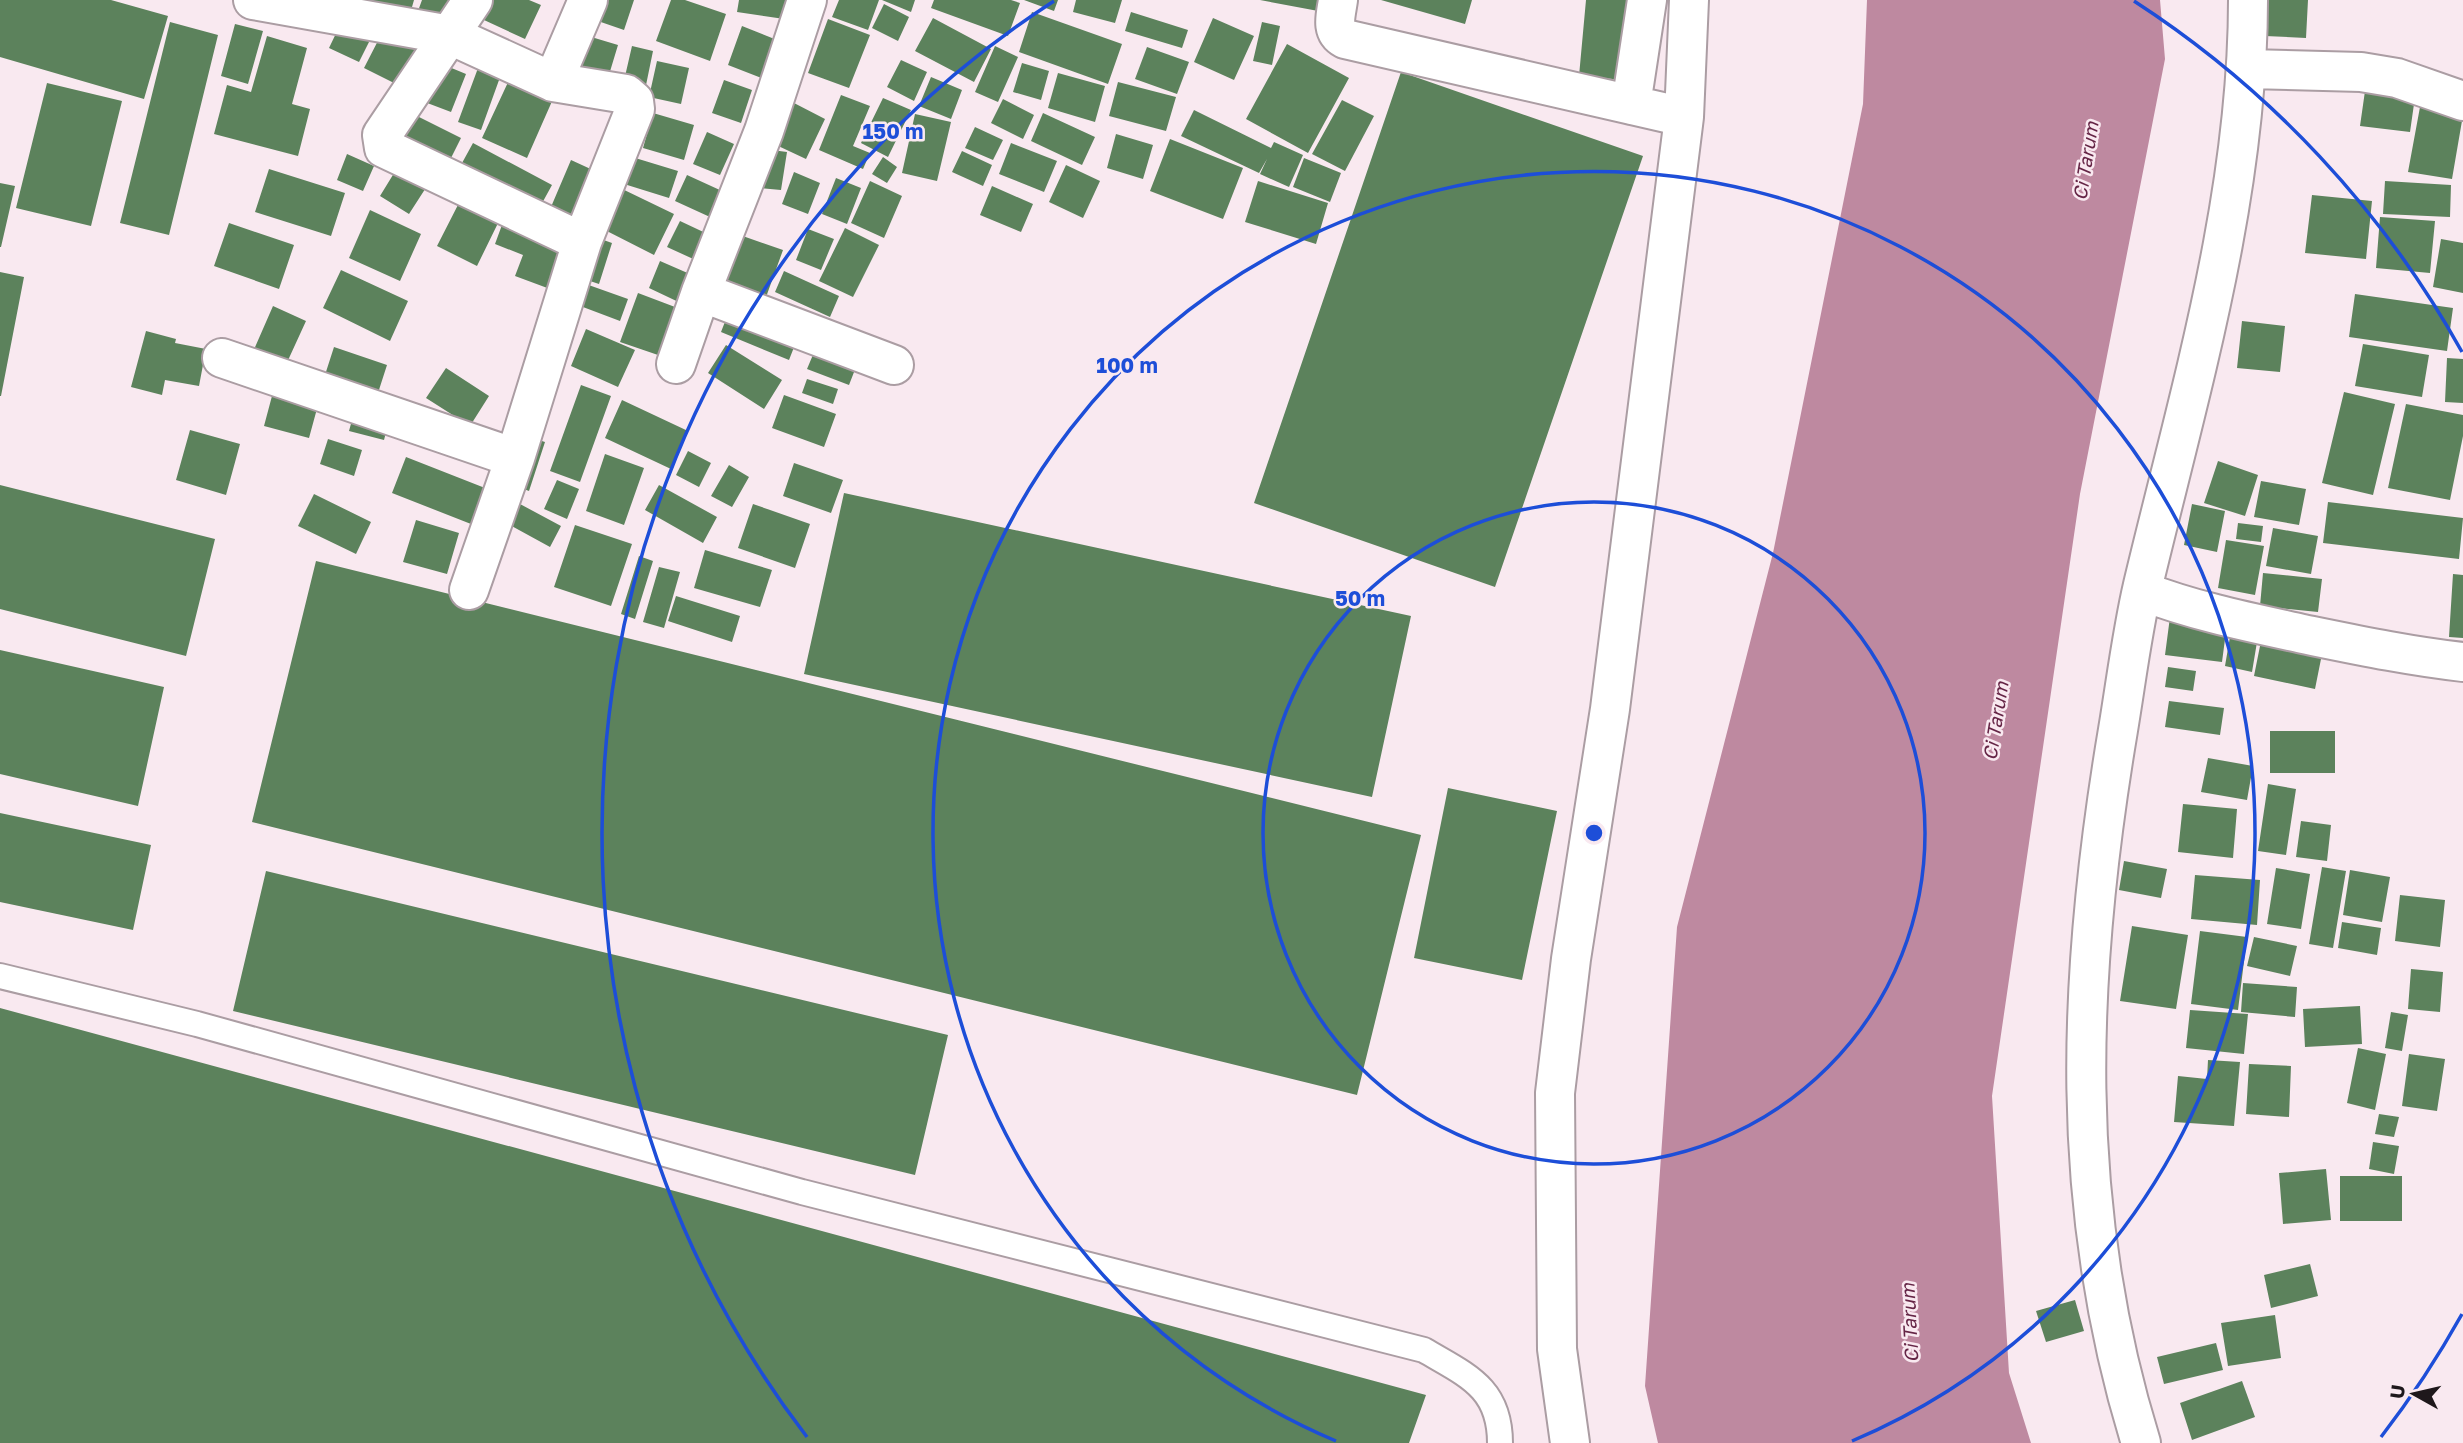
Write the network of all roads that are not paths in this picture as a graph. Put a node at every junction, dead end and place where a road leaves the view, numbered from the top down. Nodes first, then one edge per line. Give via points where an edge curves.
1 (253, 0) edge
2 (473, 0) edge
3 (588, 0) edge
4 (807, 0) edge
5 (1338, 0) edge
6 (1647, 0) edge
7 (1689, 0) edge
8 (2248, 0) edge
9 (450, 35) junction
10 (2248, 69) junction
11 (553, 82) junction
12 (2463, 101) edge
13 (1631, 105) junction
14 (1684, 117) junction
15 (582, 242) junction
16 (701, 292) junction
17 (222, 358) dead end
18 (676, 364) dead end
19 (894, 365) dead end
20 (515, 458) junction
21 (469, 590) dead end
22 (2142, 590) junction
23 (2463, 662) edge
24 (0, 976) edge
25 (1500, 1443) edge
26 (1570, 1443) edge
27 (2141, 1443) edge

1 - 9 street
2 - 9 street
3 - 11 street
4 - 16 street via 764,131
5 - 13 street via 1335,28 1345,39
6 - 13 street
7 - 14 street
8 - 10 street
9 - 11 street
9 - 15 street via 382,135 384,148
10 - 12 street via 2361,72 2397,78
10 - 22 street via 2223,246
11 - 15 street via 626,94 635,105
13 - 14 street
14 - 26 street via 1610,709 1555,1093 1557,1349
15 - 20 street
16 - 18 street
16 - 19 street
17 - 20 street
20 - 21 street
22 - 23 street via 2211,614 2407,655
22 - 27 street via 2103,823 2088,986 2086,1142 2099,1269
24 - 25 lane via 197,1024 802,1192 1424,1350 1481,1384 1496,1410

